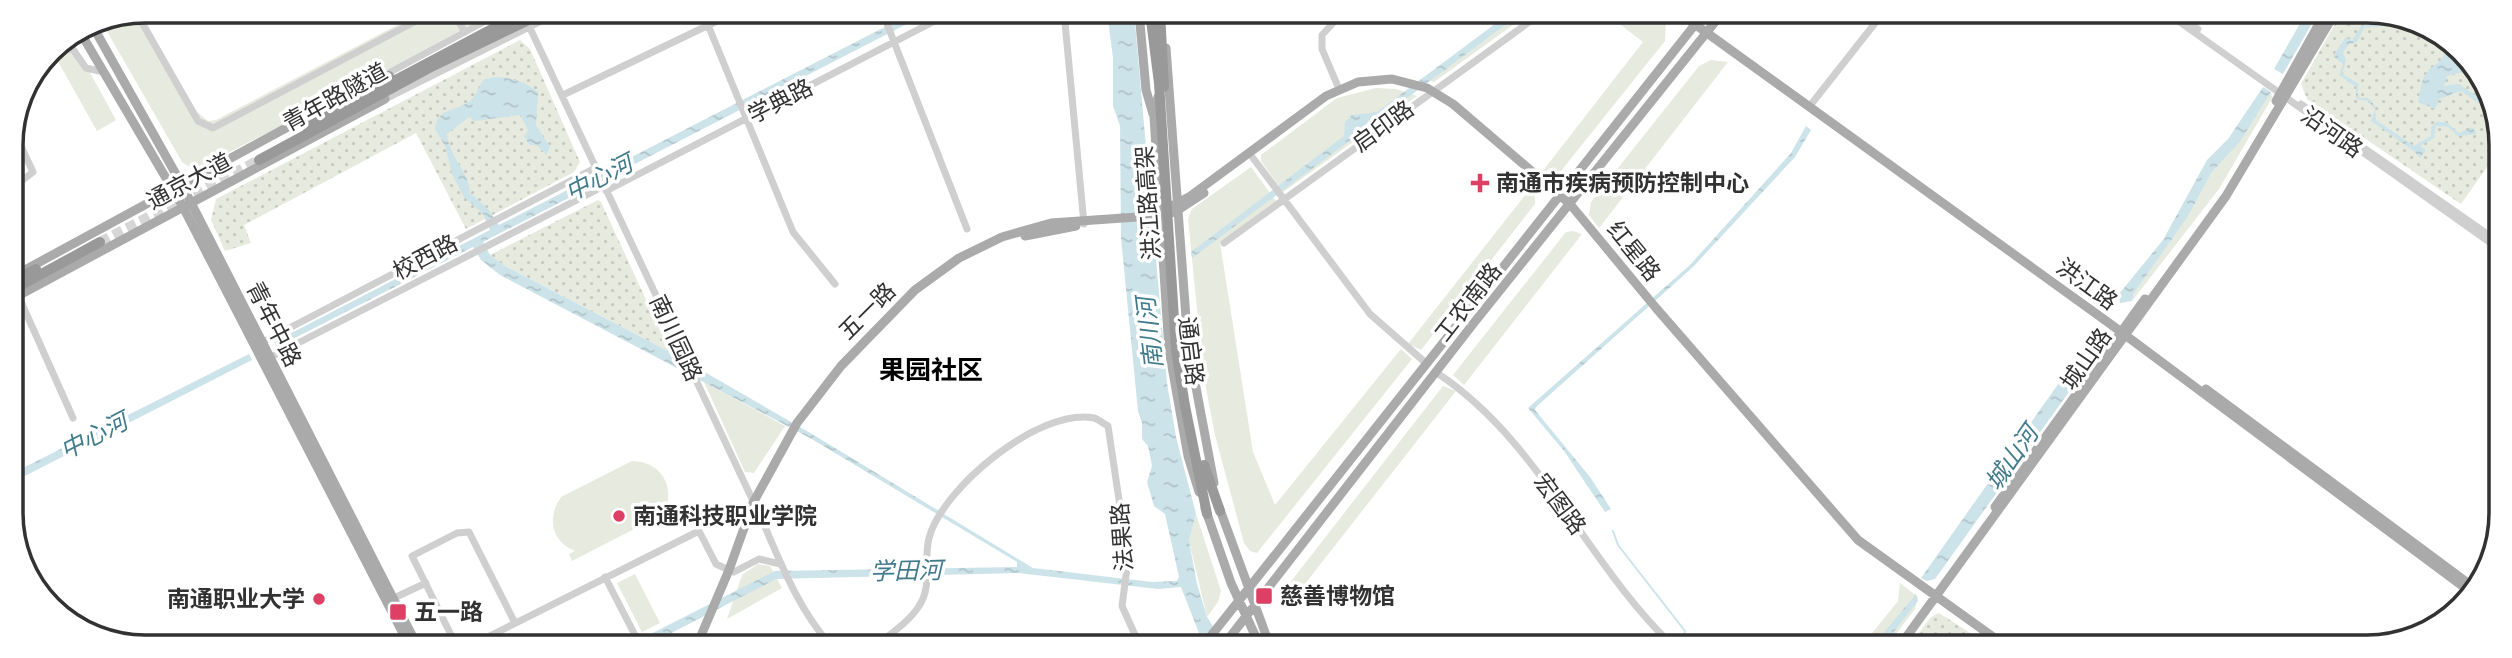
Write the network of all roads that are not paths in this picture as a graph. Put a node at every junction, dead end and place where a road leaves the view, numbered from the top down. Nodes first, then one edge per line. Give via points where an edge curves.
1 (142, 23) edge
2 (412, 23) edge
3 (460, 23) edge
4 (480, 23) edge
5 (504, 23) edge
6 (521, 23) edge
7 (535, 23) edge
8 (712, 23) edge
9 (887, 23) edge
10 (930, 23) edge
11 (1065, 23) edge
12 (1140, 23) edge
13 (1152, 23) edge
14 (1152, 23) edge
15 (1162, 23) edge
16 (1162, 23) edge
17 (1333, 23) edge
18 (1527, 23) edge
19 (1696, 23) edge
20 (1702, 23) edge
21 (1714, 23) edge
22 (1875, 23) edge
23 (2181, 23) edge
24 (2188, 23) edge
25 (2320, 23) edge
26 (2328, 23) edge
27 (708, 25) junction
28 (529, 26) junction
29 (1708, 30) junction
30 (464, 31) junction
31 (97, 33) edge
32 (84, 39) edge
33 (894, 41) junction
34 (70, 49) edge
35 (426, 66) junction
36 (104, 72) junction
37 (368, 84) junction
38 (1409, 84) junction
39 (1339, 89) junction
40 (1428, 91) junction
41 (563, 95) junction
42 (2283, 95) junction
43 (385, 99) junction
44 (1811, 105) junction
45 (1154, 117) junction
46 (745, 120) junction
47 (23, 152) edge
48 (1251, 155) junction
49 (258, 157) tunnel mouth
50 (216, 167) junction
51 (596, 170) junction
52 (23, 180) edge
53 (182, 185) junction
54 (221, 185) junction
55 (605, 187) junction
56 (173, 190) junction
57 (1558, 197) junction
58 (1282, 198) junction
59 (187, 205) junction
60 (1178, 206) junction
61 (1569, 206) junction
62 (138, 208) junction
63 (1156, 217) junction
64 (1084, 222) junction
65 (149, 224) junction
66 (967, 229) dead end
67 (2489, 235) edge
68 (2489, 242) edge
69 (1224, 243) dead end
70 (23, 270) edge
71 (23, 277) edge
72 (835, 284) dead end
73 (23, 288) edge
74 (23, 289) edge
75 (23, 313) edge
76 (2124, 331) junction
77 (259, 344) junction
78 (267, 360) junction
79 (1427, 365) junction
80 (1437, 373) junction
81 (1188, 405) junction
82 (73, 418) dead end
83 (754, 505) junction
84 (1220, 511) junction
85 (1207, 514) junction
86 (781, 567) junction
87 (732, 571) junction
88 (605, 577) junction
89 (2467, 582) edge
90 (426, 583) junction
91 (2464, 587) edge
92 (1247, 591) junction
93 (394, 598) junction
94 (1933, 598) junction
95 (1239, 603) junction
96 (1254, 606) junction
97 (715, 613) junction
98 (1246, 617) junction
99 (515, 623) junction
100 (404, 635) edge
101 (412, 635) edge
102 (451, 635) edge
103 (492, 635) edge
104 (635, 635) edge
105 (703, 635) edge
106 (707, 635) edge
107 (822, 635) edge
108 (888, 635) edge
109 (1135, 635) edge
110 (1212, 635) edge
111 (1231, 635) edge
112 (1255, 635) edge
113 (1266, 635) edge
114 (1662, 635) edge
115 (1905, 635) edge
116 (1981, 635) edge
117 (1989, 635) edge

1 - 2 street via 198,121 213,128
3 - 30 street
4 - 30 street
5 - 35 highway
6 - 35 highway
7 - 28 street
8 - 27 street
9 - 33 street
10 - 33 street, 学典路
11 - 64 street
12 - 45 main road via 1146,90
13 - 45 main road, 通启路 via 1158,98
14 - 81 highway, 洪江路高架, bridge via 1176,349
15 - 60 main road, 通启路
16 - 81 highway, 洪江路高架, bridge
17 - 39 street via 1322,35 1322,49
18 - 40 street, 启印路
19 - 57 main road, 工农南路
20 - 29 main road, 洪江路
21 - 29 main road, 工农南路
22 - 44 street
23 - 42 street, 沿河路
24 - 42 street, 沿河路
25 - 42 main road, 城山路
26 - 42 main road, 城山路
27 - 41 street
27 - 46 street
28 - 41 street, 南川园路
28 - 43 street
29 - 44 main road, 洪江路
29 - 61 main road, 工农南路
30 - 37 street
31 - 53 main road, 青年中路
32 - 36 main road, 青年中路
33 - 46 street, 学典路
33 - 66 street
34 - 36 street via 86,68
35 - 37 highway
35 - 43 highway
35 - 49 highway, 青年路隧道
36 - 56 main road, 青年中路
37 - 50 main road, 通京大道
38 - 39 main road, 红星路 via 1378,79
38 - 40 main road, 红星路
38 - 48 main road, 红星路 via 1378,82 1339,94
39 - 48 main road, 红星路
40 - 57 main road, 红星路
40 - 58 street, 启印路
41 - 51 street, 南川园路
42 - 67 street, 沿河路
42 - 68 street, 沿河路
42 - 76 main road, 城山路 via 2226,197
43 - 54 main road, 通京大道
44 - 76 main road, 洪江路
45 - 63 main road, 通启路
46 - 55 street, 学典路
46 - 72 street via 793,232
47 - 52 street via 33,172
48 - 58 street
48 - 60 main road, 红星路
50 - 53 main road, 通京大道
50 - 54 main road via 211,181
51 - 55 street, 南川园路
51 - 77 street, 校西路
53 - 56 main road, 通京大道
53 - 59 main road, 青年中路
54 - 59 main road, 通京大道
55 - 78 street, 校西路
55 - 83 street, 南川园路
56 - 59 main road, 青年中路
56 - 62 main road, 通京大道
57 - 61 main road, 红星路
57 - 79 main road, 工农南路
58 - 69 street, 启印路
58 - 79 street via 1370,314
59 - 65 main road, 通京大道
59 - 77 main road, 青年中路
60 - 63 main road, 五一路
60 - 84 main road, 通启路 via 1194,384
61 - 80 main road, 工农南路
61 - 94 main road, 红星路 via 1858,540
62 - 65 main road via 150,215
62 - 70 main road, 通京大道
63 - 64 main road, 五一路
63 - 85 main road, 通启路 via 1169,350 1188,456
64 - 83 main road, 五一路 via 1002,243 916,296 817,401
65 - 74 main road, 通京大道
71 - 73 highway via 99,239
75 - 82 street
76 - 89 main road, 洪江路
76 - 91 main road, 洪江路
76 - 94 main road, 城山路
77 - 78 main road, 青年中路
78 - 93 main road, 青年中路
78 - 100 main road, 青年中路
79 - 92 main road, 工农南路
80 - 96 main road, 工农南路
80 - 114 street, 宏图路 via 1493,417
81 - 84 highway, 洪江路高架
81 - 85 highway, 洪江路高架
83 - 86 street, 南川园路
83 - 87 main road, 五一路
84 - 92 main road, 通启路
85 - 95 main road, 通启路
86 - 87 street via 759,559
86 - 107 street, 南川园路 via 803,610
87 - 88 street via 716,564 699,531
87 - 97 main road, 五一路
88 - 99 street
88 - 104 street
90 - 93 street
90 - 99 street via 412,556 457,533 469,532
90 - 102 street
92 - 95 main road, 工农南路
92 - 96 main road, 通启路
93 - 101 main road, 青年中路
94 - 115 main road, 城山路
94 - 116 main road, 红星路
94 - 117 main road, 红星路
95 - 98 main road, 通启路
95 - 110 main road, 工农南路
96 - 98 main road, 工农南路
96 - 113 main road, 通启路
97 - 105 main road, 五一路
97 - 106 main road, 五一路
98 - 111 main road, 工农南路
98 - 112 main road, 通启路
99 - 103 street
108 - 109 street, 法果路 via 920,606 928,582 929,538 944,507 984,463 1018,440 1059,423 1093,418 1108,426 1128,560 1122,606

